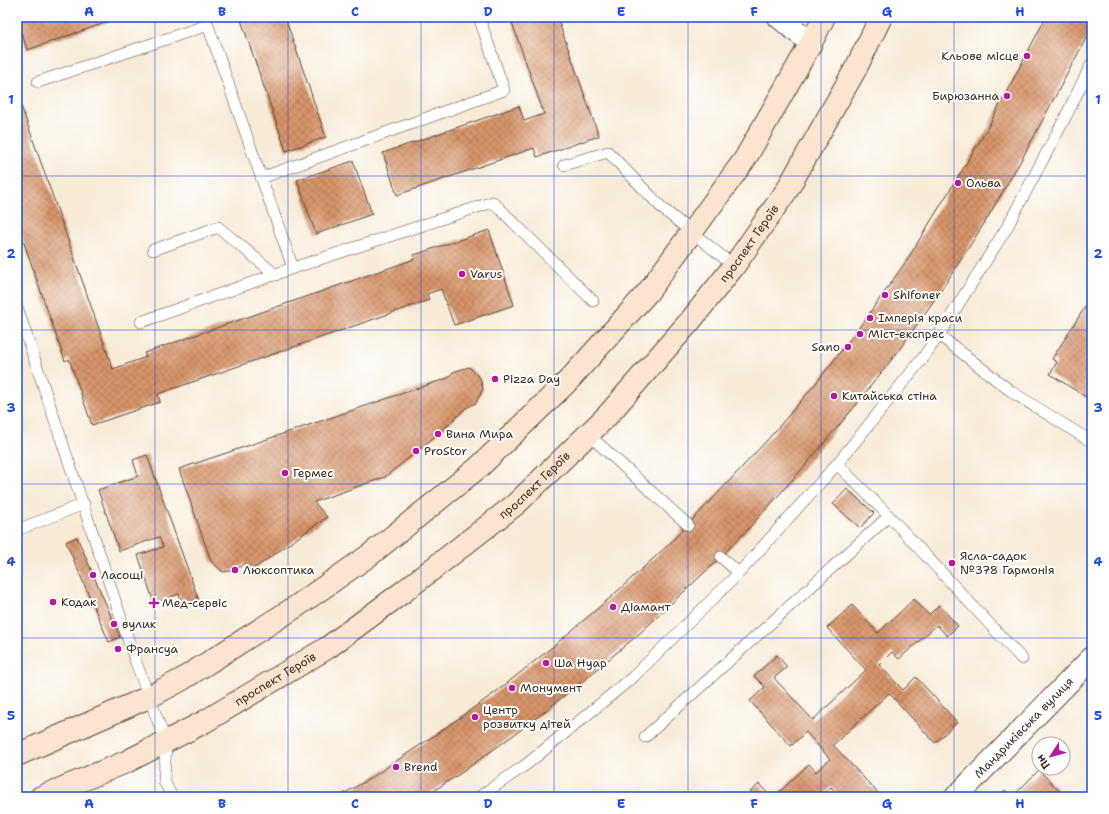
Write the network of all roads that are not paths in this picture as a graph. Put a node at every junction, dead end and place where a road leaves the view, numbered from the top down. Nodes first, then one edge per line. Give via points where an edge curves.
1 (479, 17) edge
2 (779, 17) edge
3 (824, 17) edge
4 (881, 17) edge
5 (207, 21) edge
6 (811, 43) junction
7 (1092, 63) edge
8 (38, 82) dead end
9 (564, 165) dead end
10 (261, 178) junction
11 (692, 233) junction
12 (153, 250) dead end
13 (734, 266) junction
14 (293, 268) junction
15 (276, 275) junction
16 (593, 300) dead end
17 (17, 307) edge
18 (141, 322) dead end
19 (939, 335) junction
20 (588, 434) junction
21 (1092, 442) edge
22 (837, 464) junction
23 (84, 504) junction
24 (889, 516) junction
25 (688, 525) dead end
26 (17, 530) edge
27 (721, 557) dead end
28 (740, 573) junction
29 (1022, 659) dead end
30 (1089, 667) edge
31 (149, 697) junction
32 (645, 738) dead end
33 (166, 742) junction
34 (17, 755) edge
35 (41, 797) edge
36 (172, 797) edge
37 (480, 797) edge
38 (956, 797) edge

1 - 10 lane via 504,90
2 - 6 street
3 - 6 main road
4 - 13 main road, проспект Героїв via 856,68 787,190
5 - 8 lane
5 - 10 lane
6 - 11 main road via 745,159
7 - 19 lane via 1006,229
9 - 11 lane via 608,152 663,209
10 - 14 lane
11 - 13 lane
11 - 31 main road via 648,292 574,374 479,467 371,554 297,606 181,680
12 - 15 lane via 218,227
13 - 20 main road, проспект Героїв via 607,416
14 - 15 lane
14 - 16 lane via 493,202
15 - 18 lane
17 - 23 lane
19 - 21 lane via 1012,392
19 - 22 lane
20 - 25 lane
20 - 33 main road, проспект Героїв via 516,504 327,648
22 - 24 lane
22 - 28 lane
23 - 26 lane
23 - 31 lane
24 - 29 lane
24 - 32 lane
27 - 28 lane
28 - 37 lane via 632,678 527,764
30 - 38 street, Мандриківська вулиця
31 - 33 lane
31 - 34 main road
33 - 35 main road, проспект Героїв via 126,762
33 - 36 lane via 164,781

